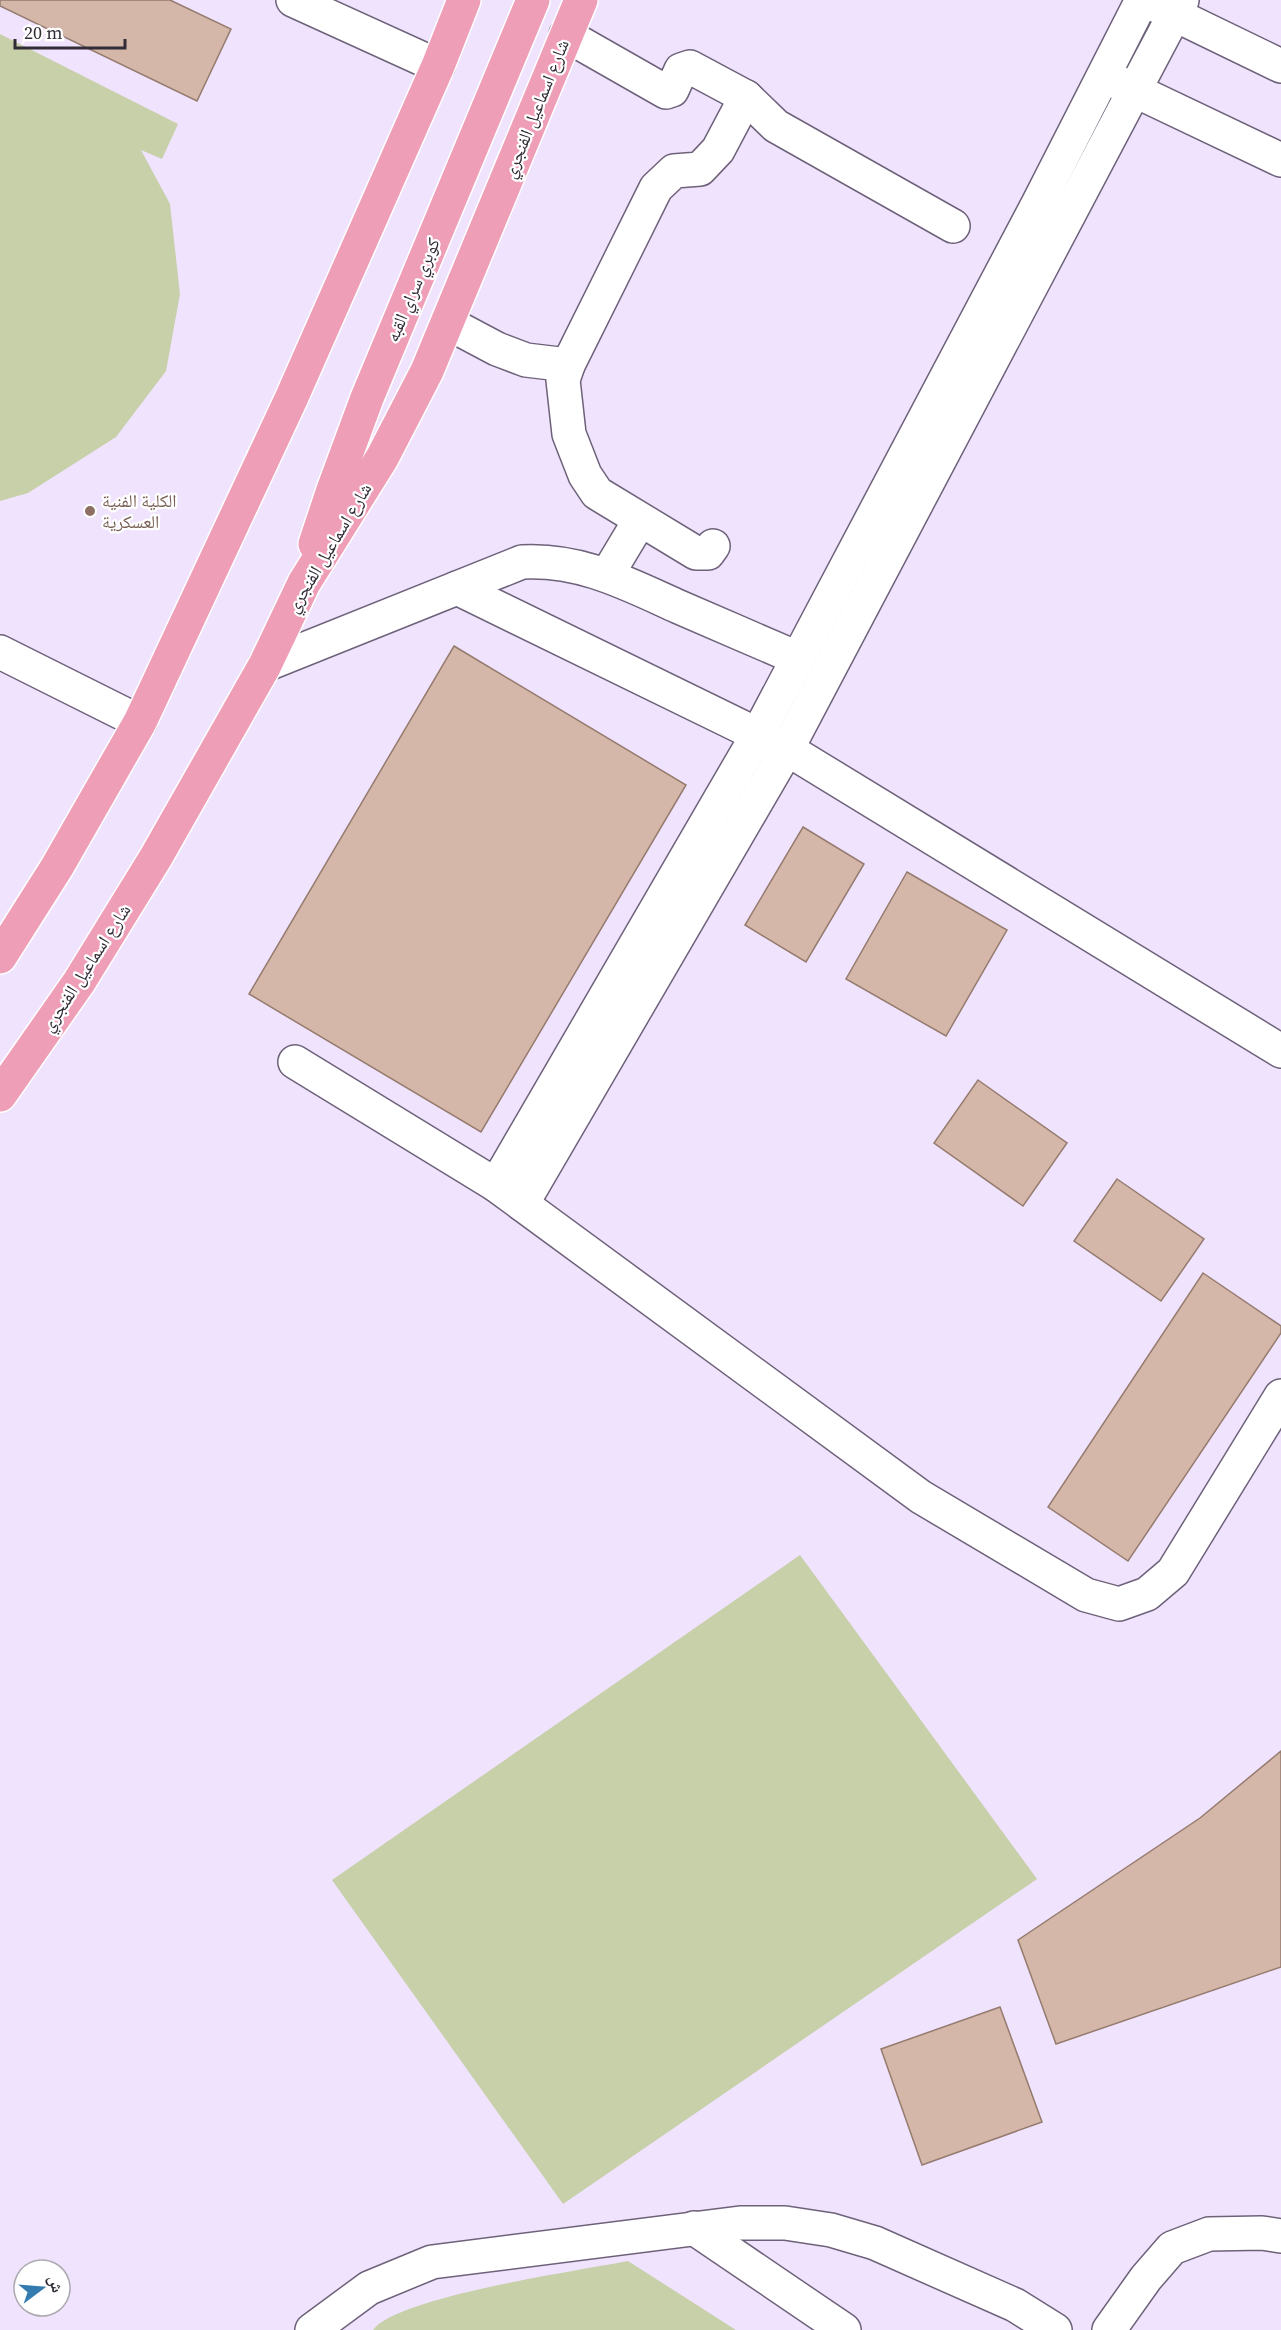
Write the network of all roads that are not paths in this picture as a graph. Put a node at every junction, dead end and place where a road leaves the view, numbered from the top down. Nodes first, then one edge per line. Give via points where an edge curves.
1 (293, 0) edge
2 (464, 0) edge
3 (533, 0) edge
4 (580, 0) edge
5 (1143, 0) edge
6 (1178, 7) edge
7 (566, 35) junction
8 (438, 66) junction
9 (1281, 66) edge
10 (1103, 75) junction
11 (1135, 90) junction
12 (746, 97) junction
13 (1281, 160) edge
14 (1038, 204) junction
15 (1067, 218) junction
16 (953, 226) dead end
17 (448, 322) junction
18 (568, 365) junction
19 (640, 520) junction
20 (713, 546) dead end
21 (608, 575) junction
22 (304, 583) junction
23 (457, 588) junction
24 (0, 652) edge
25 (797, 658) junction
26 (265, 664) junction
27 (140, 722) junction
28 (758, 734) junction
29 (787, 749) junction
30 (0, 957) edge
31 (1281, 1051) edge
32 (295, 1062) dead end
33 (0, 1095) edge
34 (496, 1185) junction
35 (522, 1204) junction
36 (1281, 1396) edge
37 (694, 2228) junction
38 (1281, 2236) edge
39 (312, 2330) edge
40 (844, 2330) edge
41 (1055, 2330) edge
42 (1109, 2330) edge

1 - 8 lane
2 - 8 main road
3 - 22 main road, كوبري سراي القبه via 366,398
4 - 7 main road, شارع اسماعيل الفنجري
5 - 6 lane
5 - 10 lane
6 - 9 lane
6 - 11 lane
7 - 12 lane via 666,92 672,90 681,70 690,67
7 - 17 main road, شارع اسماعيل الفنجري
8 - 27 main road via 291,399
10 - 11 lane
10 - 14 lane
11 - 13 lane
11 - 15 lane
12 - 16 lane via 776,126
12 - 18 lane via 718,150 700,168 674,171 656,188
14 - 15 lane
14 - 25 lane
15 - 29 lane
17 - 18 lane via 526,360
17 - 22 main road, شارع اسماعيل الفنجري via 382,458
18 - 19 lane via 563,380 565,412 585,475 597,493
19 - 20 lane via 696,554 708,553
19 - 21 lane
21 - 23 lane via 569,564 522,562
21 - 25 lane
22 - 26 main road, شارع اسماعيل الفنجري
23 - 26 lane
23 - 28 lane
24 - 27 lane
25 - 28 lane
26 - 33 main road, شارع اسماعيل الفنجري via 123,911
27 - 30 main road
28 - 29 lane
28 - 34 lane
29 - 31 lane
29 - 35 lane
32 - 34 lane
34 - 35 lane
35 - 36 lane via 921,1497 1086,1595 1119,1604 1147,1594 1173,1572
37 - 39 lane via 432,2262 369,2288
37 - 40 lane
37 - 41 lane via 785,2223 831,2230 875,2243 1015,2305
38 - 42 lane via 1209,2234 1172,2248

